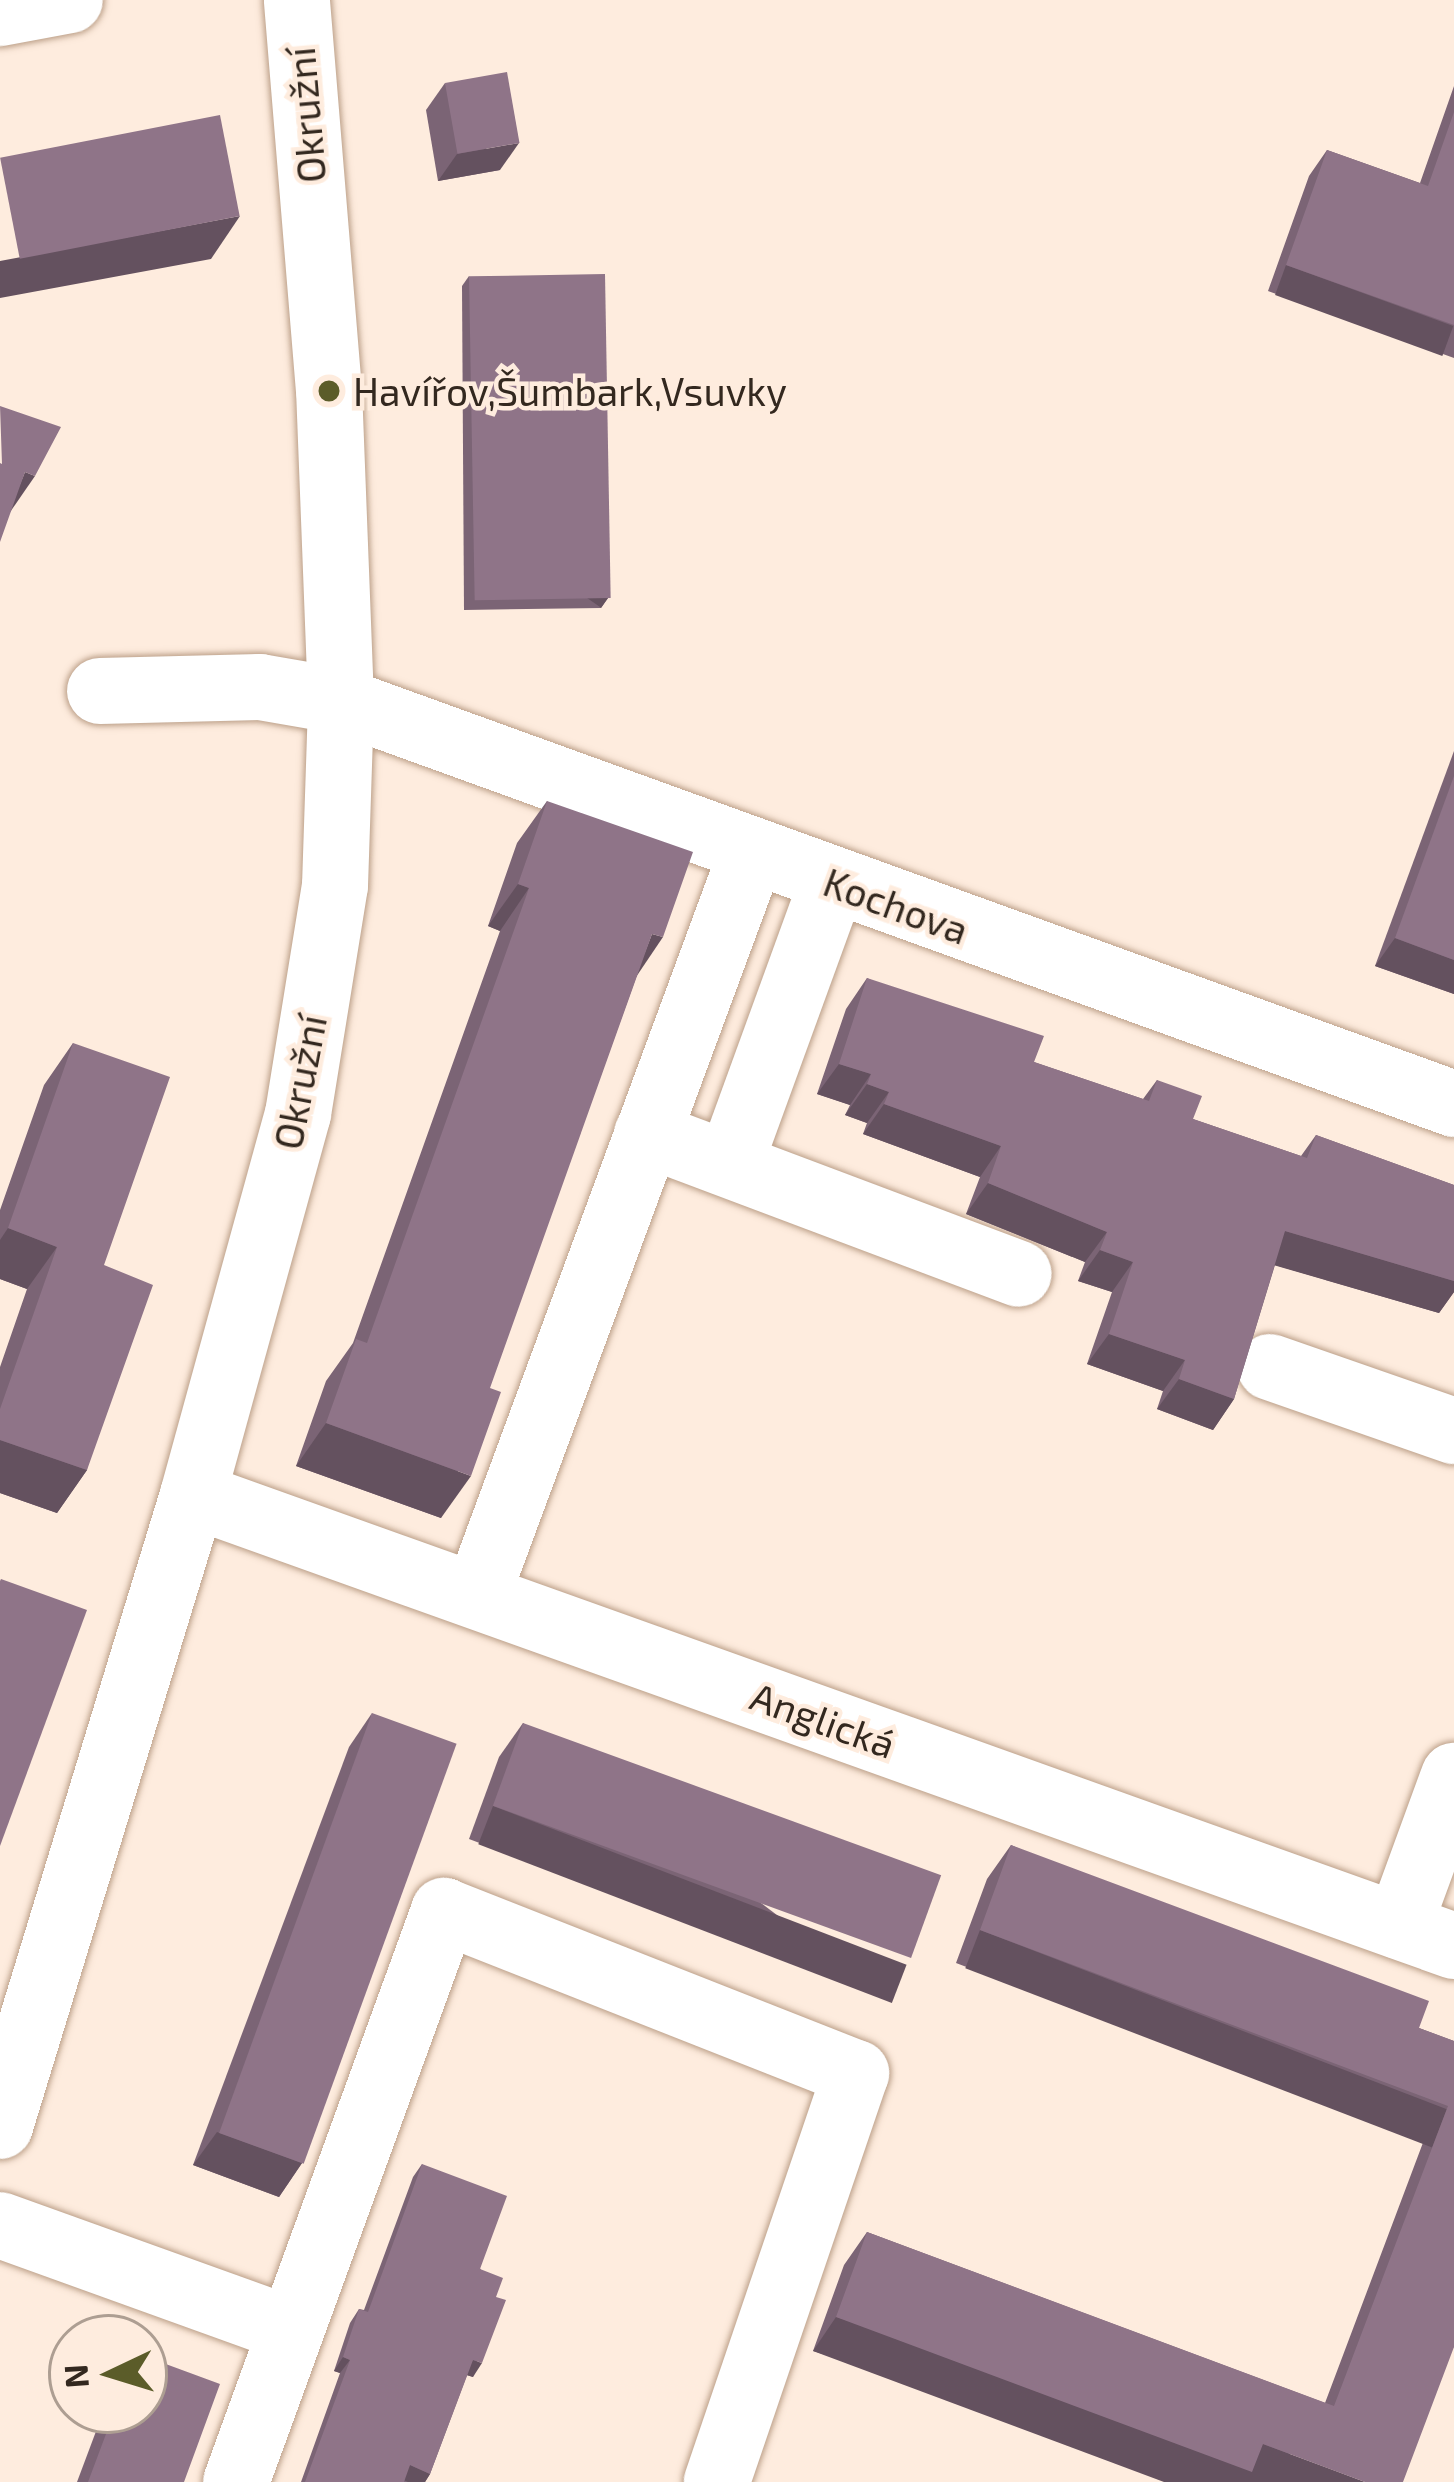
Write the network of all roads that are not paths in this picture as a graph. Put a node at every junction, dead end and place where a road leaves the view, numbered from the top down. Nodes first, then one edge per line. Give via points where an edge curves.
1 (70, 0) edge
2 (297, 0) edge
3 (0, 13) edge
4 (100, 691) dead end
5 (341, 701) junction
6 (751, 855) junction
7 (832, 883) junction
8 (1454, 1104) edge
9 (647, 1134) junction
10 (731, 1162) junction
11 (1019, 1274) dead end
12 (1270, 1367) dead end
13 (1454, 1431) edge
14 (193, 1495) junction
15 (477, 1596) junction
16 (1454, 1776) edge
17 (1426, 1936) edge
18 (0, 2126) edge
19 (0, 2224) edge
20 (291, 2330) junction
21 (236, 2482) edge
22 (717, 2482) edge

1 - 3 street
2 - 5 street, Okružní via 329,391
4 - 5 street, Kochova via 260,687
5 - 6 street, Kochova
5 - 14 street, Okružní via 335,886 298,1114
6 - 7 street, Kochova
6 - 9 street
7 - 8 street, Kochova
7 - 10 street
9 - 10 street
9 - 15 street
10 - 11 street
12 - 13 street
14 - 15 street, Anglická
14 - 18 street, Okružní
15 - 17 street, Anglická
16 - 17 street
19 - 20 street
20 - 21 street
20 - 22 street via 444,1911 856,2073

